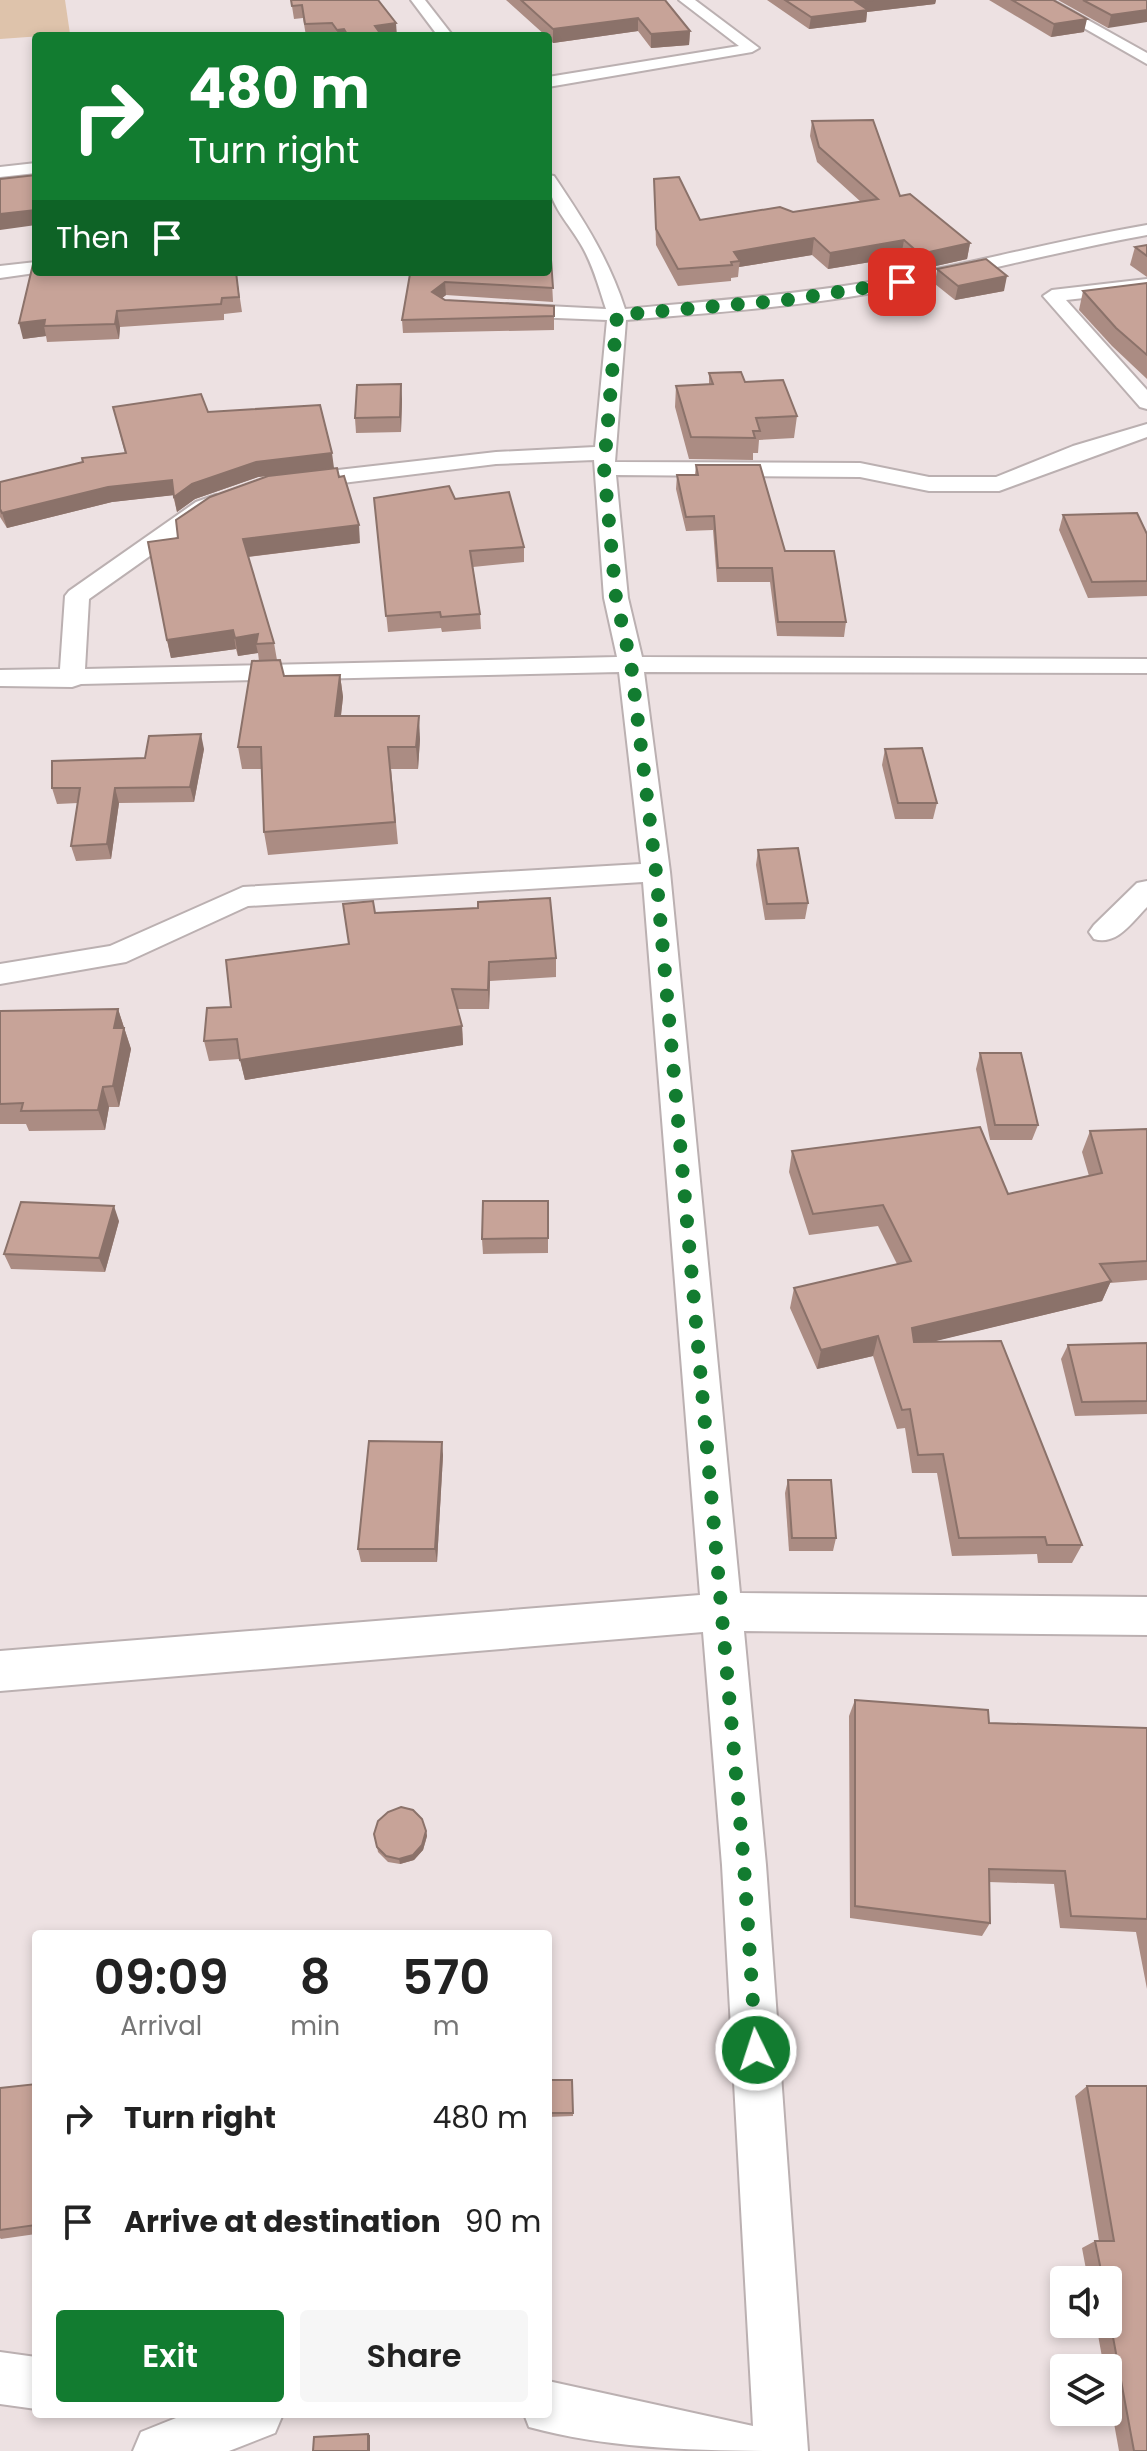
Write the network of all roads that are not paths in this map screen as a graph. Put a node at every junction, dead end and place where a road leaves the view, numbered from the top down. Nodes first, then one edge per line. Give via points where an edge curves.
1 (418, 0) edge
2 (686, 0) edge
3 (1042, 0) edge
4 (443, 32) edge
5 (1147, 59) edge
6 (552, 81) edge
7 (32, 168) edge
8 (0, 172) edge
9 (552, 193) edge
10 (558, 212) edge
11 (1147, 230) edge
12 (32, 268) edge
13 (0, 272) edge
14 (1147, 285) edge
15 (484, 308) edge
16 (617, 315) junction
17 (1147, 403) edge
18 (1147, 430) edge
19 (604, 461) junction
20 (267, 485) edge
21 (242, 494) edge
22 (631, 664) junction
23 (1147, 666) edge
24 (0, 678) edge
25 (72, 679) junction
26 (656, 872) junction
27 (1147, 890) edge
28 (1104, 932) dead end
29 (0, 974) edge
30 (722, 1612) junction
31 (1147, 1616) edge
32 (0, 1671) edge
33 (0, 2378) edge
34 (32, 2382) edge
35 (552, 2409) edge
36 (243, 2418) edge
37 (160, 2451) edge
38 (748, 2451) edge
39 (781, 2451) edge

1 - 4 street
2 - 6 street via 752,48
3 - 5 street
7 - 8 street
9 - 10 street
10 - 16 street via 604,272
11 - 16 street via 902,282 787,300
12 - 13 street
14 - 17 street via 1052,296
15 - 16 street
16 - 19 street
18 - 19 street via 999,484 929,484 860,470
19 - 20 street via 496,458
19 - 22 street via 616,598
21 - 25 street via 204,507 77,596
22 - 23 street
22 - 25 street
22 - 26 street
24 - 25 street
26 - 29 street via 243,897 116,955
26 - 30 street
27 - 28 street
30 - 31 street
30 - 32 street
30 - 39 street via 744,1865
33 - 34 street
35 - 38 street
36 - 37 street

